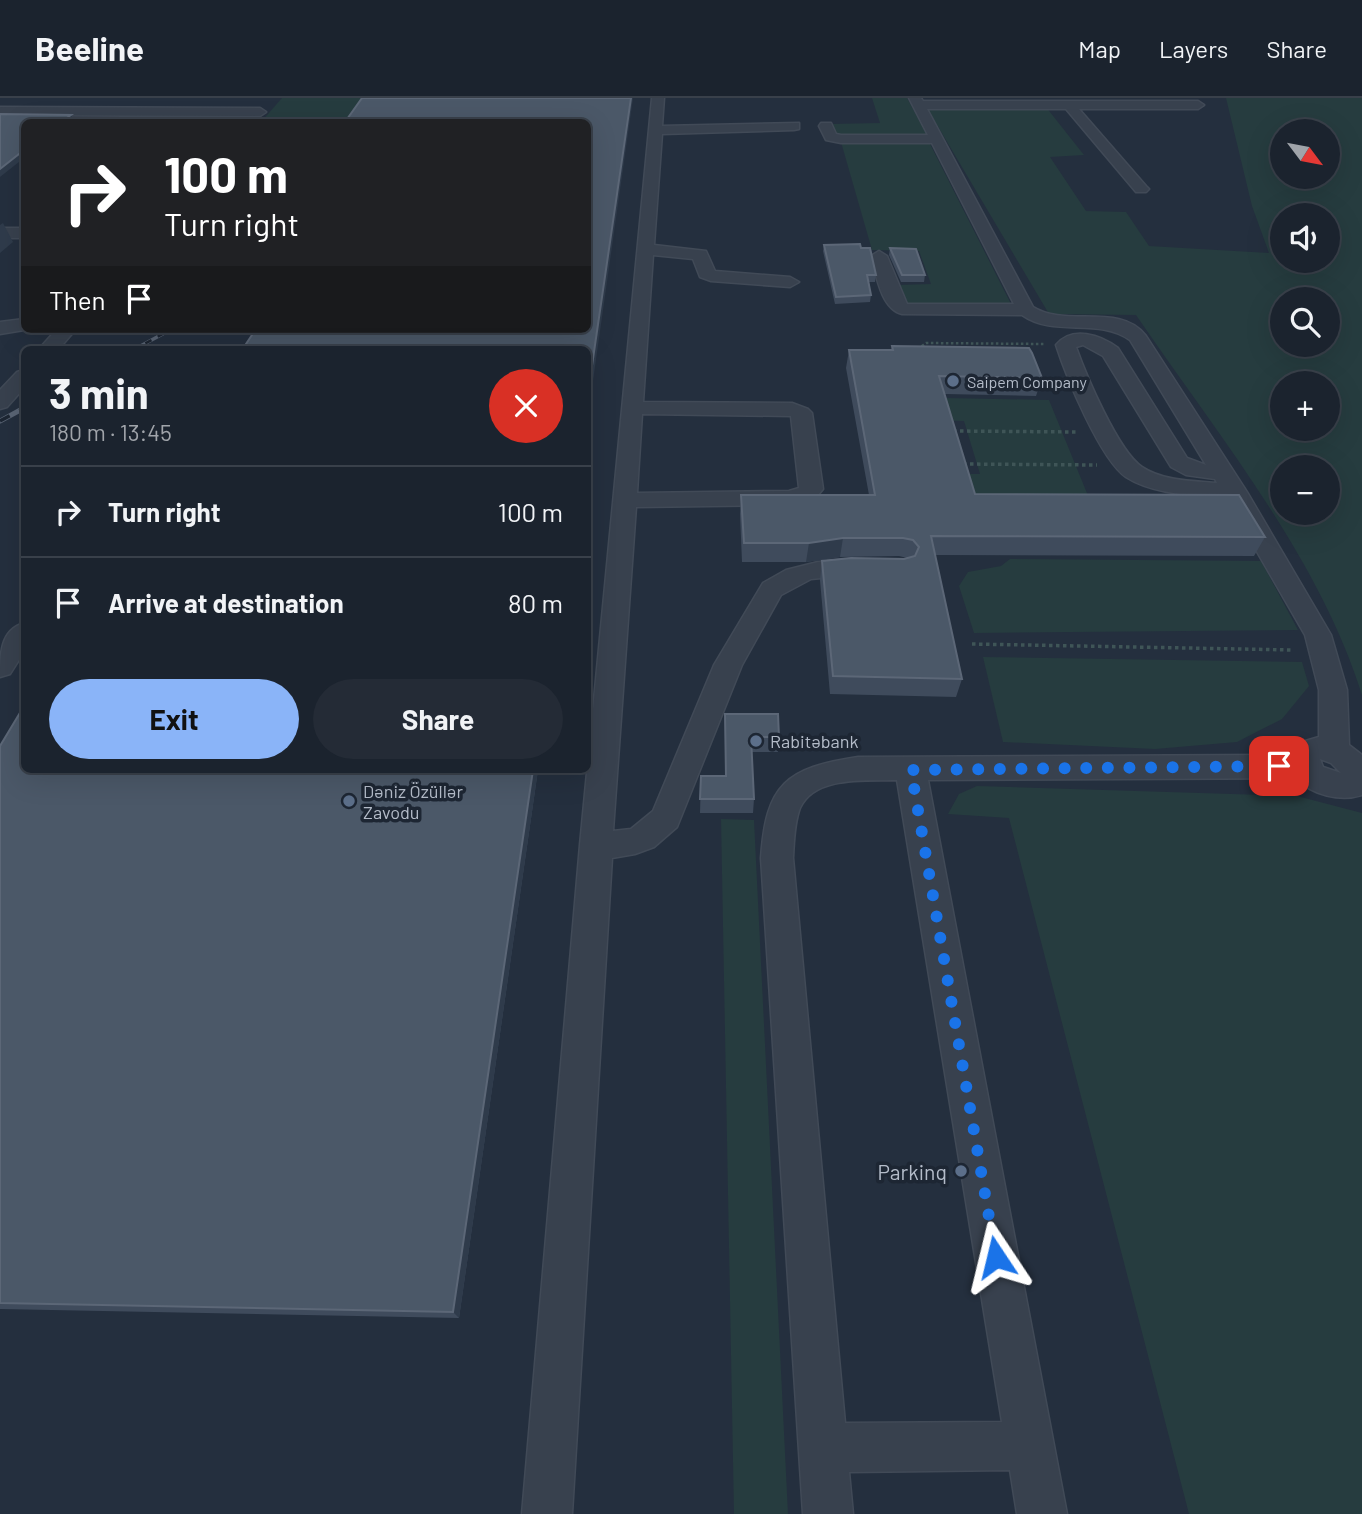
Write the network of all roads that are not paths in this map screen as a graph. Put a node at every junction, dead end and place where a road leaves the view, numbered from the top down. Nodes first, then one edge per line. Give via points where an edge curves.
1 (659, 98) edge
2 (917, 102) edge
3 (1198, 105) dead end
4 (1070, 106) junction
5 (0, 111) edge
6 (259, 113) edge
7 (794, 126) dead end
8 (826, 126) dead end
9 (656, 130) junction
10 (938, 139) junction
11 (1142, 189) dead end
12 (0, 233) edge
13 (21, 233) edge
14 (646, 249) junction
15 (879, 256) dead end
16 (790, 282) dead end
17 (1026, 310) junction
18 (21, 325) edge
19 (0, 328) edge
20 (63, 333) edge
21 (52, 346) edge
22 (21, 379) edge
23 (0, 403) edge
24 (633, 408) junction
25 (1222, 473) junction
26 (1234, 492) junction
27 (625, 500) junction
28 (888, 567) edge
29 (21, 636) edge
30 (0, 667) edge
31 (1320, 757) junction
32 (911, 770) junction
33 (1362, 780) edge
34 (596, 845) junction
35 (1030, 1446) junction
36 (824, 1448) junction
37 (547, 1514) edge
38 (828, 1514) edge
39 (1042, 1514) edge

1 - 9 street
2 - 4 street
2 - 10 street
3 - 4 street
4 - 11 street
5 - 6 street
7 - 9 street
8 - 10 street via 831,137 841,139
9 - 14 street
10 - 17 street
12 - 13 street
14 - 16 street via 700,254 711,276
14 - 24 street
15 - 17 street via 902,309
17 - 25 street via 1039,320 1104,324 1138,336
18 - 19 street
20 - 21 street
22 - 23 street
24 - 27 street
24 - 27 street via 792,409 801,413 811,489 805,496 789,498
25 - 26 street
25 - 26 street via 1199,472 1179,461 1103,345 1083,339 1066,345 1126,466 1150,478
26 - 31 street via 1324,651 1333,690
27 - 34 street
28 - 34 street via 822,569 774,587 721,678 666,818 653,834 635,844
29 - 30 street
31 - 32 street
31 - 33 street via 1356,762
32 - 35 street
32 - 36 street via 826,773 800,786 786,802 778,827
34 - 37 street
35 - 36 street
35 - 39 street
36 - 38 street

